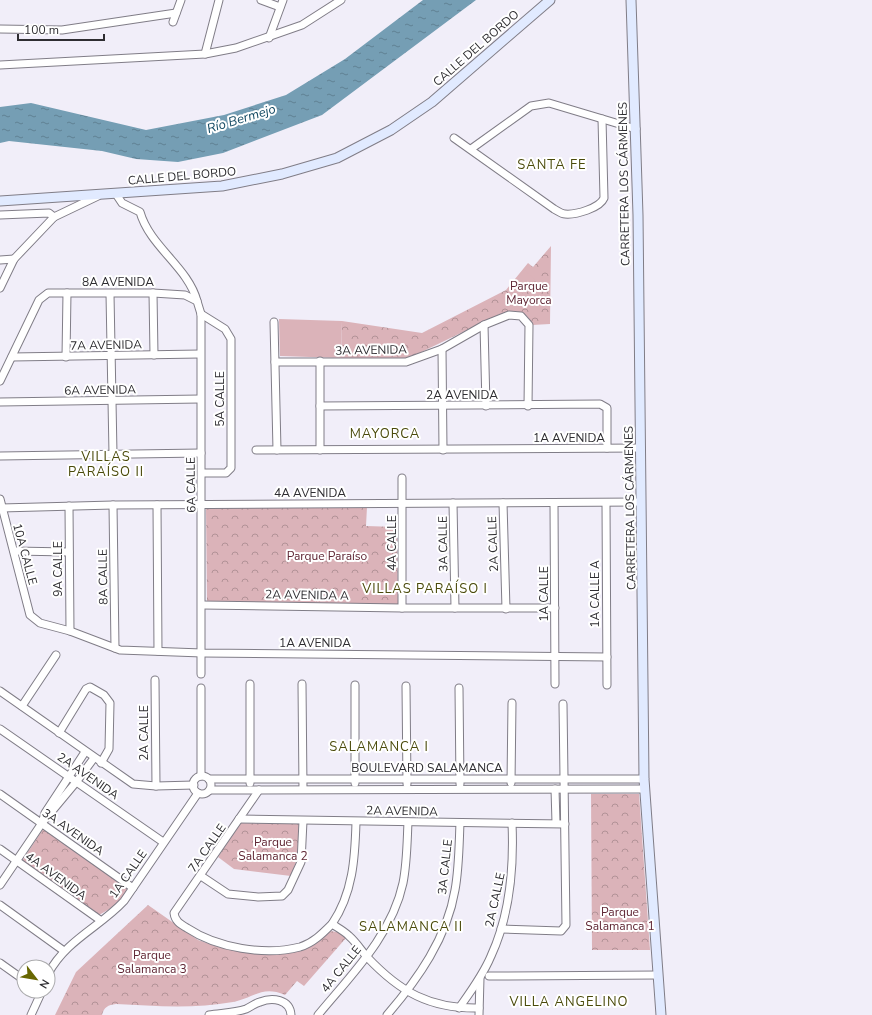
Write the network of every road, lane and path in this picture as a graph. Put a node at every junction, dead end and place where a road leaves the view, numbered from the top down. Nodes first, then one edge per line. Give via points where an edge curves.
1 (181, 0) edge
2 (219, 0) edge
3 (261, 0) edge
4 (341, 0) edge
5 (550, 0) edge
6 (631, 0) edge
7 (282, 3) edge
8 (176, 13) junction
9 (173, 22) dead end
10 (0, 29) edge
11 (269, 38) junction
12 (205, 54) junction
13 (0, 65) edge
14 (602, 119) junction
15 (636, 129) junction
16 (454, 138) dead end
17 (471, 150) junction
18 (116, 194) junction
19 (100, 195) junction
20 (0, 201) edge
21 (0, 215) edge
22 (54, 217) junction
23 (14, 259) junction
24 (0, 260) edge
25 (0, 288) edge
26 (67, 293) junction
27 (154, 293) junction
28 (110, 294) junction
29 (195, 300) junction
30 (201, 314) junction
31 (274, 322) dead end
32 (484, 325) junction
33 (442, 349) junction
34 (200, 354) junction
35 (154, 355) junction
36 (112, 356) junction
37 (12, 357) junction
38 (66, 357) junction
39 (320, 361) junction
40 (275, 362) junction
41 (0, 381) edge
42 (200, 399) junction
43 (112, 400) junction
44 (0, 402) edge
45 (443, 405) junction
46 (320, 406) junction
47 (486, 406) junction
48 (528, 406) junction
49 (607, 448) junction
50 (641, 448) junction
51 (256, 450) dead end
52 (277, 450) junction
53 (320, 450) junction
54 (443, 450) junction
55 (201, 453) junction
56 (114, 454) junction
57 (0, 456) edge
58 (202, 474) junction
59 (402, 478) dead end
60 (0, 499) edge
61 (641, 502) junction
62 (503, 503) junction
63 (554, 503) junction
64 (606, 503) junction
65 (202, 504) junction
66 (403, 504) junction
67 (453, 504) junction
68 (114, 505) junction
69 (157, 505) junction
70 (69, 506) junction
71 (2, 508) junction
72 (14, 551) junction
73 (69, 552) junction
74 (202, 605) junction
75 (402, 608) junction
76 (455, 608) junction
77 (555, 608) junction
78 (506, 609) junction
79 (30, 615) joint
80 (70, 631) junction
81 (115, 648) junction
82 (158, 651) junction
83 (202, 653) junction
84 (56, 655) dead end
85 (607, 657) junction
86 (555, 658) junction
87 (201, 674) dead end
88 (155, 680) dead end
89 (250, 684) dead end
90 (302, 684) dead end
91 (555, 684) dead end
92 (355, 685) dead end
93 (607, 685) dead end
94 (406, 686) dead end
95 (201, 688) dead end
96 (459, 688) dead end
97 (0, 691) edge
98 (512, 703) dead end
99 (563, 704) dead end
100 (22, 706) junction
101 (0, 729) edge
102 (59, 733) junction
103 (85, 752) junction
104 (94, 758) junction
105 (101, 763) junction
106 (69, 776) junction
107 (201, 776) junction
108 (209, 779) junction
109 (250, 779) junction
110 (303, 779) junction
111 (355, 779) junction
112 (407, 779) junction
113 (460, 779) junction
114 (511, 779) junction
115 (564, 779) junction
116 (77, 781) junction
117 (645, 784) junction
118 (194, 785) junction
119 (156, 786) junction
120 (355, 789) junction
121 (408, 789) junction
122 (460, 789) junction
123 (511, 789) junction
124 (555, 789) junction
125 (564, 789) junction
126 (210, 790) junction
127 (250, 790) junction
128 (259, 790) junction
129 (303, 790) junction
130 (198, 793) junction
131 (0, 794) edge
132 (240, 819) junction
133 (303, 821) junction
134 (356, 822) junction
135 (408, 822) junction
136 (42, 823) junction
137 (460, 823) junction
138 (512, 823) junction
139 (556, 823) junction
140 (564, 824) junction
141 (163, 842) junction
142 (0, 849) edge
143 (17, 861) junction
144 (201, 876) junction
145 (0, 885) edge
146 (134, 888) junction
147 (0, 905) edge
148 (100, 920) junction
149 (332, 924) junction
150 (501, 929) junction
151 (64, 951) junction
152 (366, 957) junction
153 (56, 961) edge
154 (0, 963) edge
155 (16, 974) edge
156 (658, 975) junction
157 (489, 976) dead end
158 (480, 978) junction
159 (406, 992) junction
160 (38, 999) edge
161 (459, 1008) junction
162 (479, 1011) edge
163 (245, 1012) edge
164 (31, 1015) edge
165 (209, 1015) edge
166 (291, 1015) edge
167 (318, 1015) edge
168 (387, 1015) edge
169 (661, 1015) edge

1 - 8 street
2 - 12 street
3 - 7 street
4 - 11 street via 302,25
5 - 18 main road, CALLE DEL BORDO via 432,102 392,130 337,158 282,174 222,186
6 - 15 main road, CARRETERA LOS CÁRMENES
7 - 11 street
8 - 9 street
8 - 10 street via 62,30
11 - 12 street
12 - 13 street
14 - 15 street
14 - 17 street via 549,104 535,105
14 - 17 street via 604,198 598,207 567,215
15 - 50 main road, CARRETERA LOS CÁRMENES
16 - 17 street
18 - 19 main road, CALLE DEL BORDO
18 - 29 street, 6A CALLE via 122,203 140,212 144,224 159,247 194,291
19 - 20 main road, CALLE DEL BORDO
19 - 22 street
21 - 22 street via 49,213
22 - 23 street
23 - 24 street
23 - 25 street
26 - 28 street, 8A AVENIDA
26 - 37 street, 8A AVENIDA via 43,295
26 - 38 street
27 - 28 street, 8A AVENIDA
27 - 29 street, 8A AVENIDA via 185,295
27 - 35 street
28 - 36 street
29 - 30 street, 6A CALLE
30 - 34 street, 6A CALLE
30 - 58 street, 5A CALLE via 225,329 231,340 231,468 226,473
31 - 40 street
32 - 33 street, 3A AVENIDA
32 - 47 street
32 - 48 street, 3A AVENIDA via 514,315 522,316 530,325
33 - 39 street, 3A AVENIDA via 406,362
33 - 45 street
34 - 35 street, 7A AVENIDA
34 - 42 street, 6A CALLE
35 - 36 street, 7A AVENIDA
36 - 38 street, 7A AVENIDA
36 - 43 street
37 - 38 street, 7A AVENIDA
37 - 41 street
39 - 40 street, 3A AVENIDA
39 - 46 street
40 - 52 street
42 - 43 street, 6A AVENIDA
42 - 55 street, 6A CALLE
43 - 44 street, 6A AVENIDA
43 - 56 street
45 - 46 street, 2A AVENIDA
45 - 47 street, 2A AVENIDA
45 - 54 street
46 - 53 street
47 - 48 street, 2A AVENIDA
48 - 49 street, 2A AVENIDA via 604,406 607,408
49 - 50 street, 1A AVENIDA
49 - 54 street, 1A AVENIDA
50 - 61 main road, CARRETERA LOS CÁRMENES
51 - 52 street, 1A AVENIDA
52 - 53 street, 1A AVENIDA
53 - 54 street, 1A AVENIDA
55 - 56 street
55 - 58 street, 6A CALLE
56 - 57 street
58 - 65 street, 6A CALLE
59 - 66 street, 4A CALLE
60 - 71 street, 10A CALLE
61 - 64 street, 4A AVENIDA
61 - 117 main road, CARRETERA LOS CÁRMENES
62 - 63 street, 4A AVENIDA
62 - 67 street, 4A AVENIDA
62 - 78 street, 2A CALLE
63 - 64 street, 4A AVENIDA
63 - 77 street, 1A CALLE
64 - 85 street, 1A CALLE A
65 - 66 street, 4A AVENIDA
65 - 69 street, 4A AVENIDA
65 - 74 street, 6A CALLE
66 - 67 street, 4A AVENIDA
66 - 75 street, 4A CALLE
67 - 76 street, 3A CALLE
68 - 69 street, 4A AVENIDA
68 - 70 street, 4A AVENIDA
68 - 81 street, 8A CALLE
69 - 82 street
70 - 71 street, 4A AVENIDA
70 - 73 street, 9A CALLE
71 - 72 street, 10A CALLE
72 - 73 street
72 - 79 street, 10A CALLE
73 - 80 street, 9A CALLE
74 - 75 street, 2A AVENIDA A
74 - 83 street, 6A CALLE
75 - 76 street, 2A AVENIDA A
76 - 78 street, 2A AVENIDA A
77 - 78 street, 2A AVENIDA A
77 - 86 street, 1A CALLE
79 - 80 street, 1A AVENIDA via 40,623
80 - 81 street, 1A AVENIDA
81 - 82 street, 1A AVENIDA
82 - 83 street, 1A AVENIDA
83 - 86 street, 1A AVENIDA
83 - 87 street, 6A CALLE
84 - 100 street
85 - 86 street, 1A AVENIDA
85 - 93 street, 1A CALLE A
86 - 91 street, 1A CALLE
88 - 119 street, 2A CALLE
89 - 109 street
90 - 110 street
92 - 111 street
94 - 112 street
95 - 107 street
96 - 113 street
97 - 100 street
98 - 114 street
99 - 115 street
100 - 102 street
101 - 106 street, 2A AVENIDA
102 - 103 street
102 - 105 street via 86,689 90,687 104,695 110,703 109,749
103 - 104 street
103 - 106 street
104 - 105 street
104 - 116 street
105 - 119 street via 133,784
106 - 116 street, 2A AVENIDA
106 - 136 street via 45,813
107 - 108 street
107 - 118 street via 195,779
108 - 109 street, BOULEVARD SALAMANCA
108 - 126 street
109 - 110 street, BOULEVARD SALAMANCA
109 - 127 street
110 - 111 street, BOULEVARD SALAMANCA
110 - 129 street
111 - 112 street, BOULEVARD SALAMANCA
111 - 120 street
112 - 113 street, BOULEVARD SALAMANCA
112 - 121 street
113 - 114 street, BOULEVARD SALAMANCA
113 - 122 street
114 - 115 street, BOULEVARD SALAMANCA
114 - 123 street
115 - 117 street, BOULEVARD SALAMANCA
115 - 125 street
116 - 136 street
116 - 141 street, 2A AVENIDA
117 - 125 street, BOULEVARD SALAMANCA
117 - 156 main road, CARRETERA LOS CÁRMENES
118 - 119 street
118 - 130 street
120 - 121 street, BOULEVARD SALAMANCA
120 - 129 street, BOULEVARD SALAMANCA
121 - 122 street, BOULEVARD SALAMANCA
122 - 123 street, BOULEVARD SALAMANCA
123 - 124 street, BOULEVARD SALAMANCA
124 - 125 street, BOULEVARD SALAMANCA
124 - 139 street
125 - 140 street
126 - 127 street, BOULEVARD SALAMANCA
126 - 130 street
127 - 128 street, BOULEVARD SALAMANCA
128 - 129 street, BOULEVARD SALAMANCA
128 - 132 street, 7A CALLE
130 - 141 street, 1A CALLE
131 - 136 street, 3A AVENIDA
132 - 133 street, 2A AVENIDA
132 - 144 street, 7A CALLE
133 - 134 street, 2A AVENIDA
133 - 144 street via 301,862 288,890 282,896 228,894
134 - 135 street, 2A AVENIDA
134 - 149 street via 354,870 344,902
135 - 137 street, 2A AVENIDA
135 - 152 street, 4A CALLE via 407,862 403,885 382,935
136 - 143 street
136 - 146 street, 3A AVENIDA
137 - 138 street, 2A AVENIDA
137 - 159 street, 3A CALLE via 458,871 450,910 433,952
138 - 139 street, 2A AVENIDA
138 - 150 street, 2A CALLE via 513,870
139 - 140 street, 2A AVENIDA
140 - 150 street via 566,925 562,931
141 - 146 street, 1A CALLE
142 - 143 street, 4A AVENIDA
143 - 145 street
143 - 148 street, 4A AVENIDA
144 - 149 street, 7A CALLE via 174,913 175,918 197,935 212,942 254,950 300,947 319,937
146 - 148 street, 1A CALLE via 116,909
147 - 151 street
148 - 151 street, 1A CALLE
149 - 152 street via 350,937
150 - 158 street, 2A CALLE
151 - 153 street, 1A CALLE
152 - 159 street
152 - 167 street, 4A CALLE
154 - 155 street
156 - 157 street
156 - 169 main road, CARRETERA LOS CÁRMENES
158 - 161 street, 2A CALLE
158 - 162 street, 2A CALLE
159 - 161 street via 428,1002
159 - 168 street, 3A CALLE
160 - 164 street
161 - 162 street
163 - 165 street
163 - 166 street via 258,1002 274,999 285,1003

